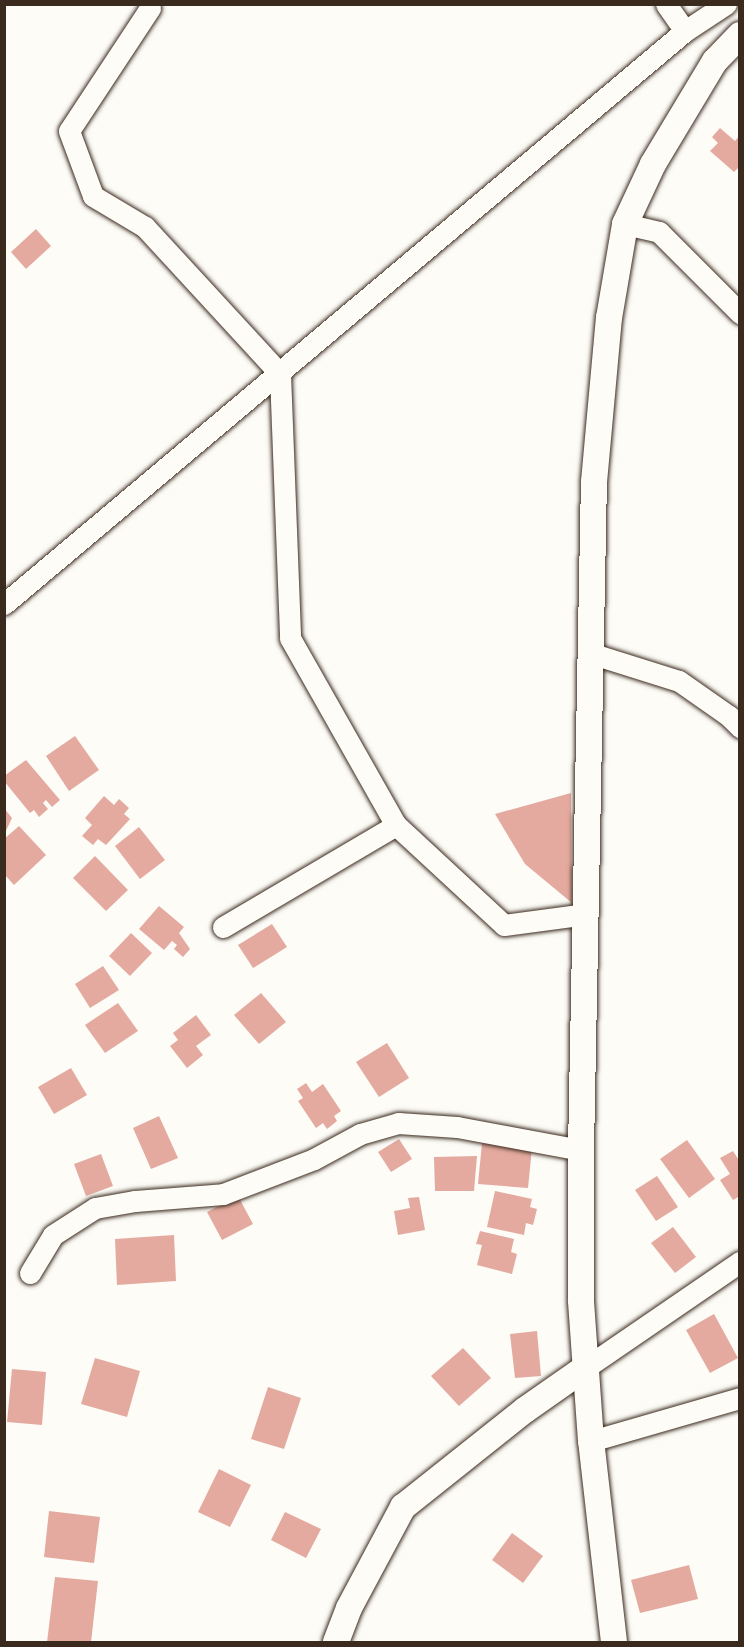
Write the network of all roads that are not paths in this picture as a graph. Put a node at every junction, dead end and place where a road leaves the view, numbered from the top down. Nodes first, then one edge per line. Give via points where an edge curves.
1 (666, 4) edge
2 (726, 4) edge
3 (150, 8) dead end
4 (685, 31) junction
5 (740, 35) edge
6 (625, 224) junction
7 (740, 313) edge
8 (280, 374) junction
9 (4, 604) edge
10 (593, 654) junction
11 (740, 727) edge
12 (396, 825) junction
13 (586, 914) junction
14 (223, 927) dead end
15 (580, 1150) junction
16 (740, 1262) edge
17 (30, 1273) dead end
18 (585, 1368) junction
19 (740, 1398) edge
20 (591, 1441) junction
21 (336, 1642) edge
22 (614, 1642) edge

1 - 4 street
2 - 4 street
3 - 8 street via 69,130 93,196 145,227
4 - 8 street
5 - 6 street via 715,61 658,154
6 - 7 street via 659,232
6 - 10 street via 609,318 594,482
8 - 9 street
8 - 12 street via 290,638
10 - 11 street via 679,681
10 - 13 street
12 - 13 street via 504,925
12 - 14 street
13 - 15 street
15 - 17 street via 457,1127 398,1123 360,1134 314,1159 224,1194 95,1208 53,1235
15 - 18 street
16 - 18 street
18 - 20 street
18 - 21 street via 525,1410 403,1507 349,1608
19 - 20 street
20 - 22 street

